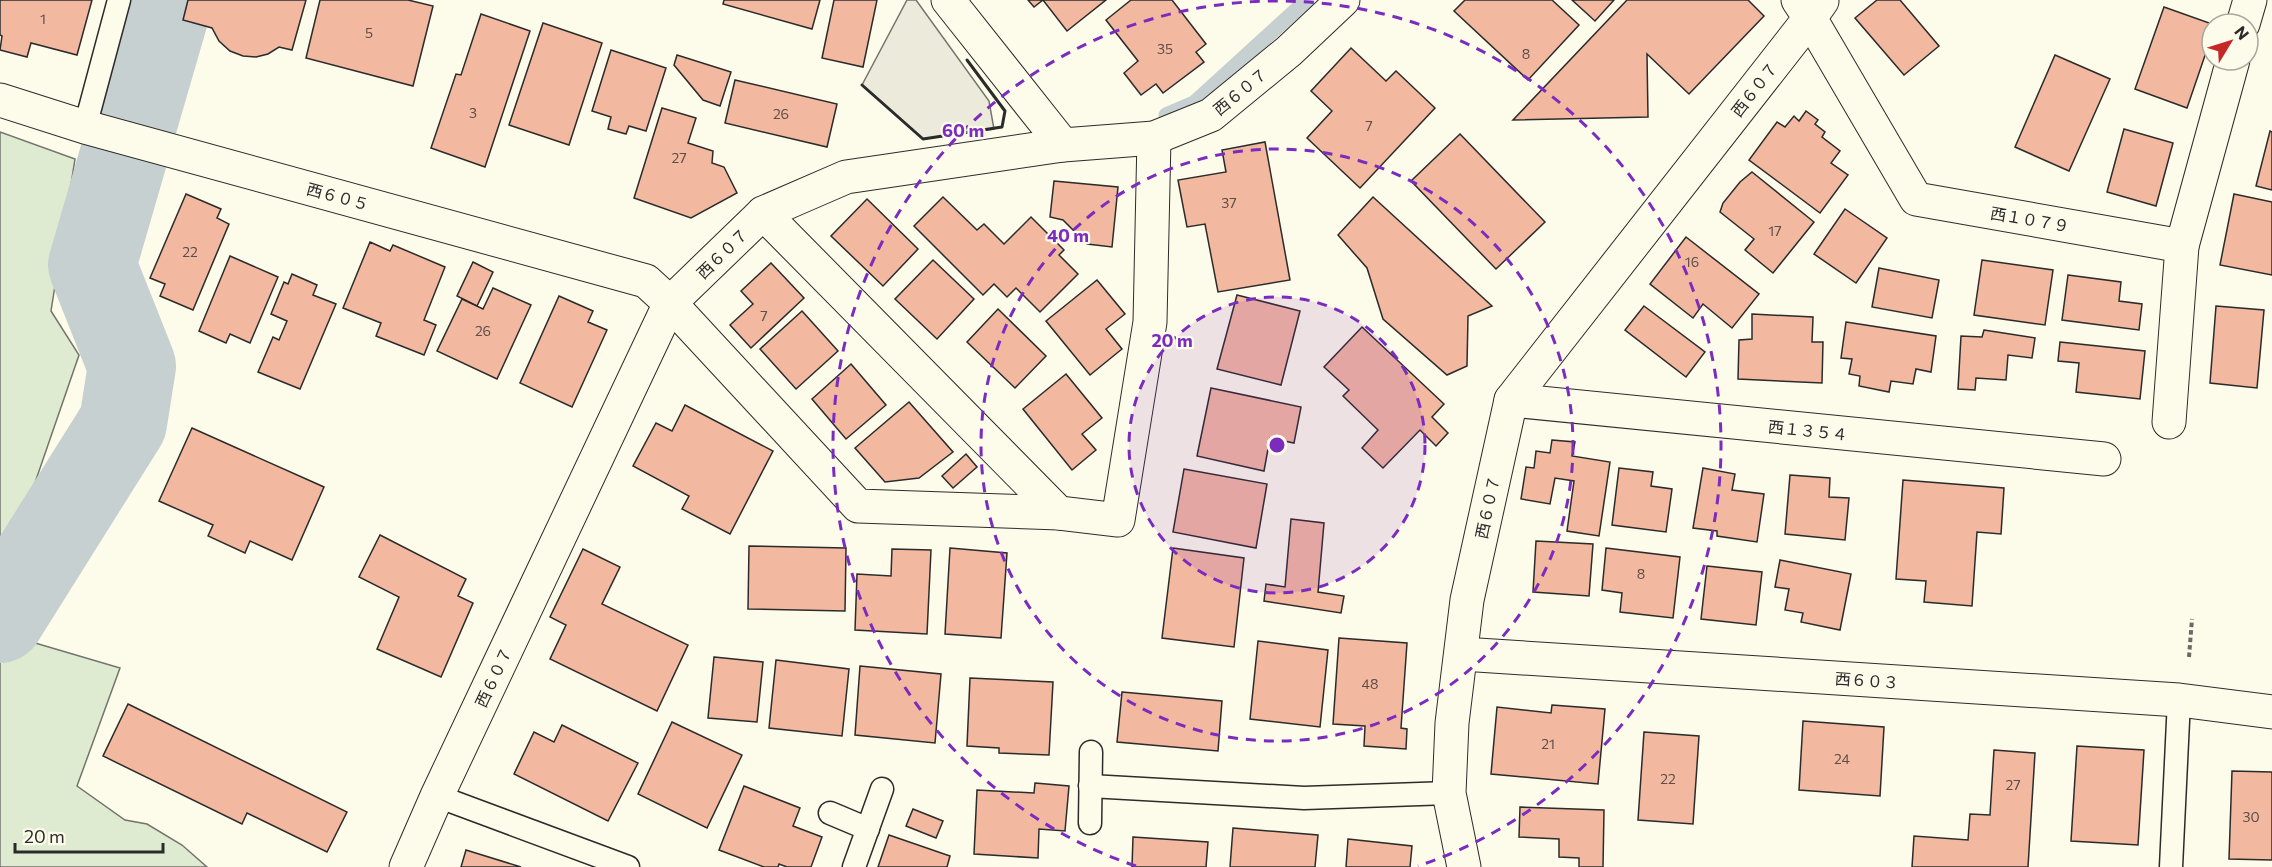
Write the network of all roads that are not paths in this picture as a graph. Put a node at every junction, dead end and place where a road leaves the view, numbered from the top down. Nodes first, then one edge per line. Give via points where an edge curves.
1 (118, 0) edge
2 (948, 0) edge
3 (1343, 0) edge
4 (1811, 6) edge
5 (2230, 72) edge
6 (0, 100) edge
7 (97, 130) junction
8 (1154, 138) junction
9 (1063, 145) junction
10 (763, 213) junction
11 (2182, 246) junction
12 (670, 303) junction
13 (1511, 400) junction
14 (2169, 422) dead end
15 (2104, 459) dead end
16 (1059, 513) junction
17 (1462, 654) junction
18 (2179, 700) junction
19 (2272, 712) edge
20 (1091, 752) dead end
21 (1090, 786) junction
22 (882, 789) dead end
23 (1449, 793) junction
24 (437, 796) junction
25 (830, 813) dead end
26 (1090, 824) dead end
27 (868, 829) junction
28 (406, 867) edge
29 (628, 867) edge
30 (854, 867) edge
31 (1464, 867) edge
32 (2171, 867) edge

1 - 7 lane
2 - 9 street
3 - 8 street, 西６０７ via 1211,115
4 - 11 street, 西１０７９ via 1916,199
4 - 13 street, 西６０７
5 - 11 street
6 - 7 street, 西６０５
7 - 12 street, 西６０５ via 646,281
8 - 9 street, 西６０７
8 - 16 street, 西６０５ via 1150,322 1118,520
9 - 10 street, 西６０７ via 846,177
10 - 12 street, 西６０７
10 - 16 street
11 - 14 street
12 - 16 street, 西６０５ via 858,506
12 - 24 street, 西６０７
13 - 15 street, 西１３５４
13 - 17 street, 西６０７ via 1467,600
17 - 18 street, 西６０３
17 - 23 street, 西６０７ via 1452,723
18 - 19 street, 西６０３
18 - 32 lane
20 - 21 lane
21 - 23 lane via 1304,798
21 - 26 lane
22 - 27 lane
23 - 31 street, 西６０７
24 - 28 street, 西６０７
24 - 29 lane
25 - 27 lane
27 - 30 lane

